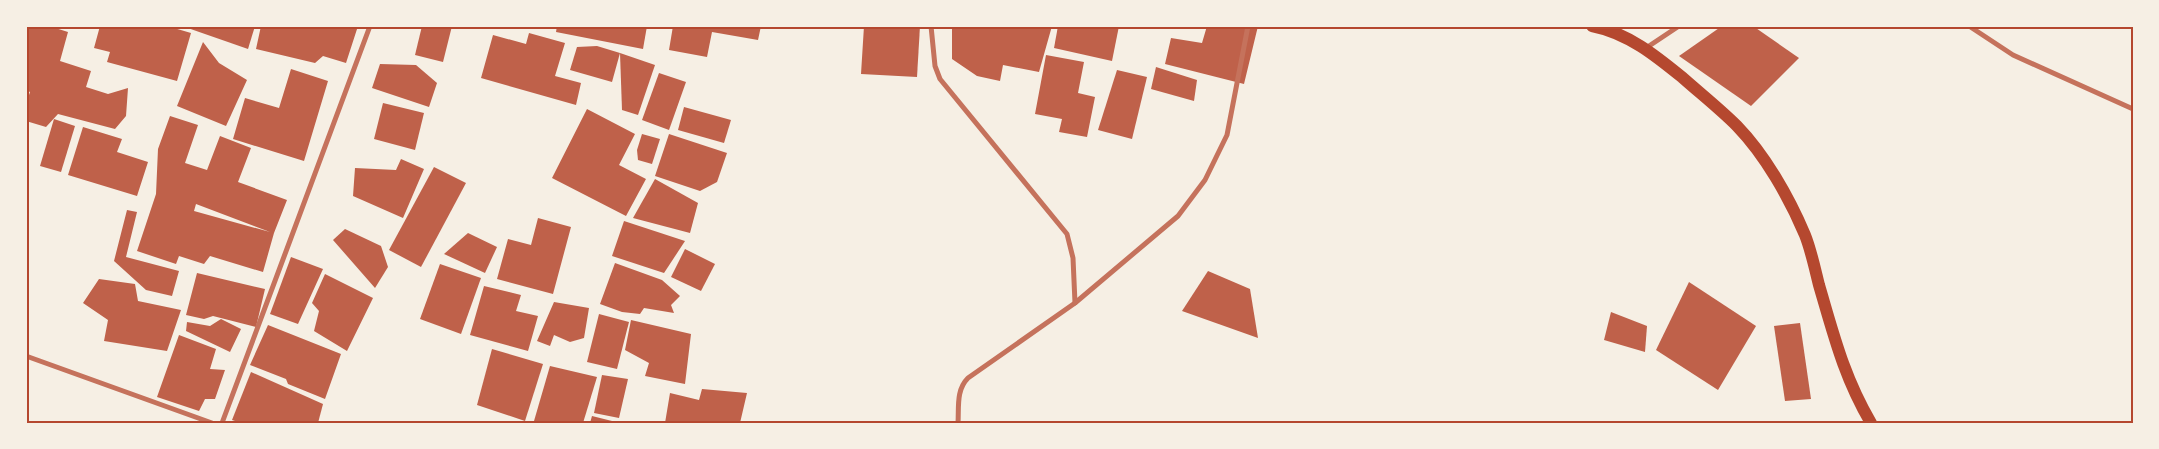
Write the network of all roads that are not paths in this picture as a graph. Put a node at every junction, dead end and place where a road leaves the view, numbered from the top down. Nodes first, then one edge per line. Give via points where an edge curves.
1 (370, 26) edge
2 (931, 26) edge
3 (1248, 26) edge
4 (1592, 26) edge
5 (1679, 26) edge
6 (1969, 26) edge
7 (1646, 48) junction
8 (2133, 109) edge
9 (1075, 302) junction
10 (29, 358) edge
11 (212, 423) edge
12 (222, 423) edge
13 (958, 423) edge
14 (1871, 423) edge

1 - 12 street
2 - 9 street via 935,66 940,79 1067,234 1073,258
3 - 9 street via 1227,135 1204,180 1178,216
4 - 7 main road via 1604,28
5 - 7 street
6 - 8 street via 2014,55
7 - 14 main road via 1738,127 1784,194 1805,236 1842,364
9 - 13 street via 962,384
10 - 11 street

